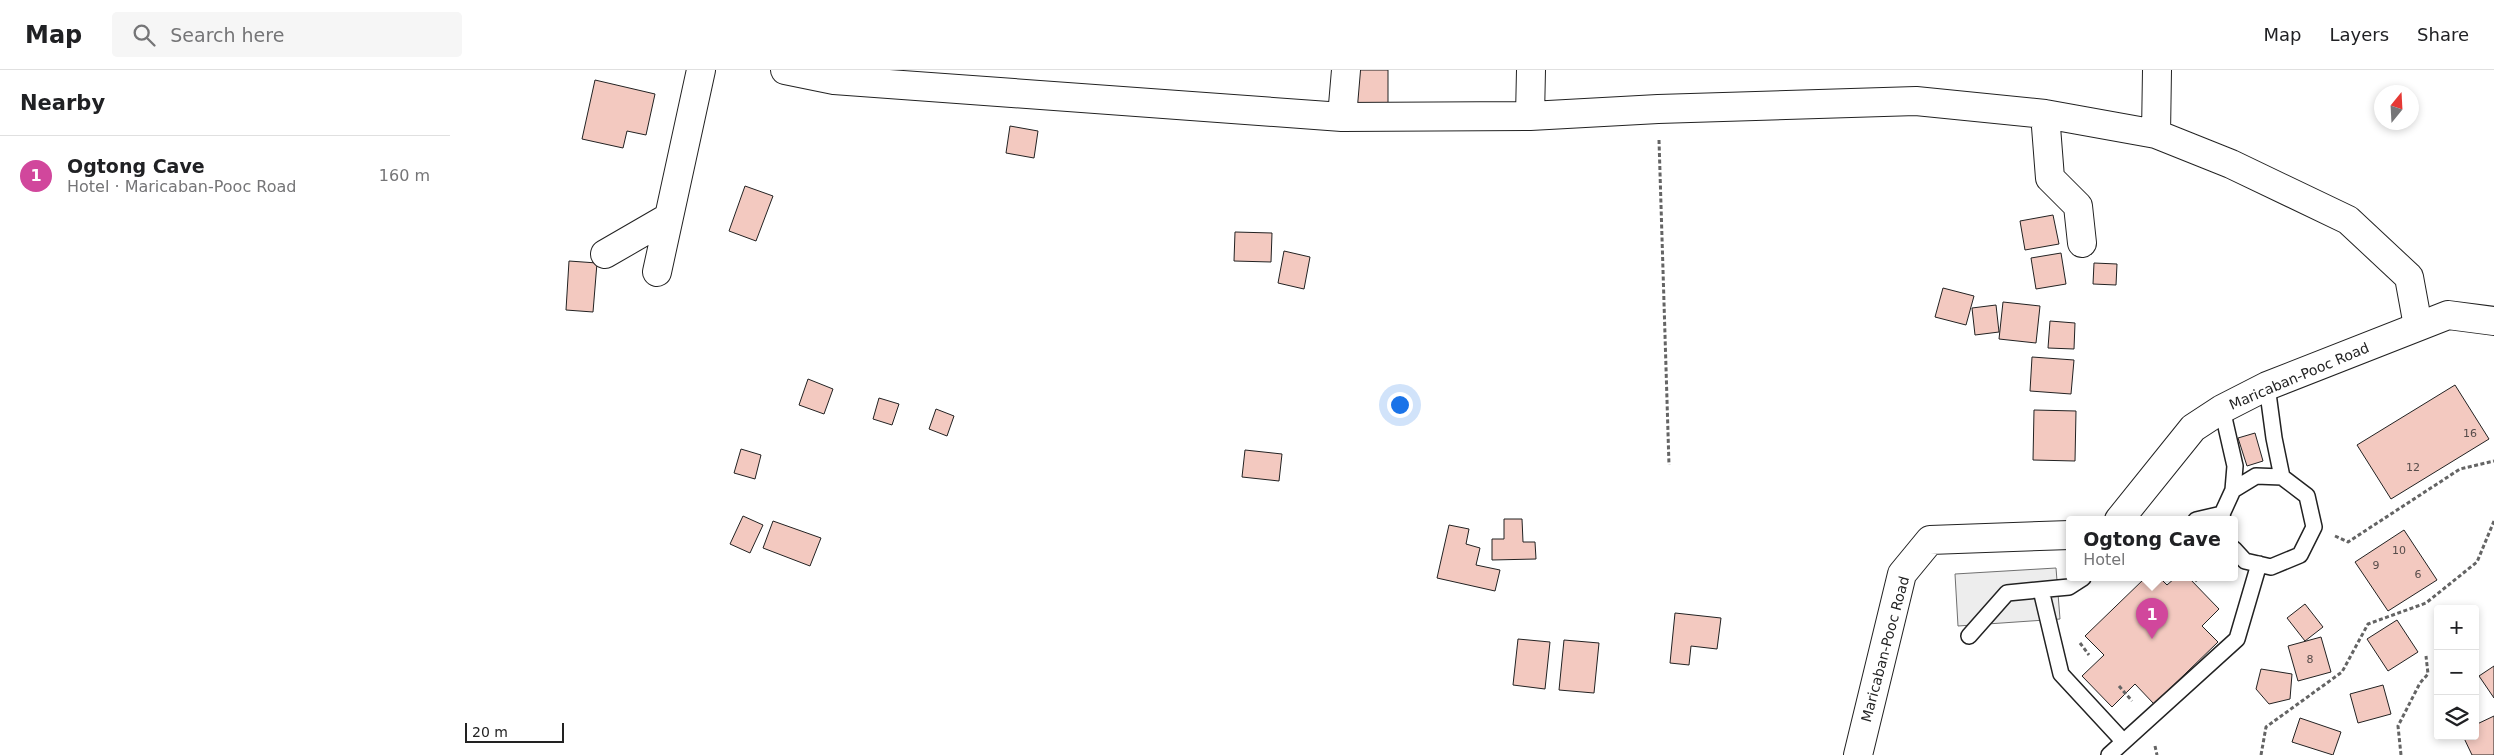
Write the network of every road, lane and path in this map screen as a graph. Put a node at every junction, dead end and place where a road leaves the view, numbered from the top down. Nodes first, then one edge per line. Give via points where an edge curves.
1 (701, 70) edge
2 (786, 70) edge
3 (1346, 70) edge
4 (1531, 70) edge
5 (2157, 70) edge
6 (1658, 109) junction
7 (2045, 114) junction
8 (1530, 116) junction
9 (1342, 117) junction
10 (2156, 134) junction
11 (669, 217) junction
12 (2082, 242) dead end
13 (605, 254) dead end
14 (658, 272) dead end
15 (2494, 321) edge
16 (2418, 326) junction
17 (2267, 386) junction
18 (2222, 408) junction
19 (2494, 461) edge
20 (1669, 465) dead end
21 (2282, 477) junction
22 (2234, 490) junction
23 (2122, 516) edge
24 (2223, 516) edge
25 (2494, 521) edge
26 (2314, 527) junction
27 (2066, 535) edge
28 (2238, 554) edge
29 (2259, 564) junction
30 (2079, 581) edge
31 (2041, 590) junction
32 (1969, 636) dead end
33 (2426, 656) dead end
34 (2123, 742) junction
35 (1858, 755) edge
36 (2109, 755) edge
37 (2261, 755) edge
38 (2401, 755) edge

1 - 11 street
2 - 9 street via 834,80
3 - 9 street
4 - 8 street
5 - 10 street
6 - 7 street via 1916,100
6 - 8 street
6 - 20 path
7 - 10 street
7 - 12 street via 2050,178 2078,206
8 - 9 street
10 - 16 street via 2231,164 2348,220 2408,277
11 - 13 street
11 - 14 street
15 - 16 street, Maricaban-Pooc Road via 2448,315
16 - 17 street, Maricaban-Pooc Road
17 - 18 street, Maricaban-Pooc Road
17 - 21 lane
18 - 22 lane via 2235,466
18 - 23 street, Maricaban-Pooc Road via 2193,428
19 - 26 path via 2460,469 2348,542
21 - 22 lane via 2256,476
21 - 26 lane via 2307,496
22 - 24 lane
25 - 37 path via 2477,562 2426,603 2368,624 2342,672 2266,727
26 - 29 lane via 2300,555 2271,567
27 - 35 street, Maricaban-Pooc Road via 1930,540 1902,574
28 - 29 lane via 2245,561
29 - 34 lane via 2237,639
30 - 31 lane via 2070,587
31 - 32 lane via 2007,593
31 - 34 lane via 2061,674
33 - 38 path via 2428,674 2398,726
34 - 36 lane

